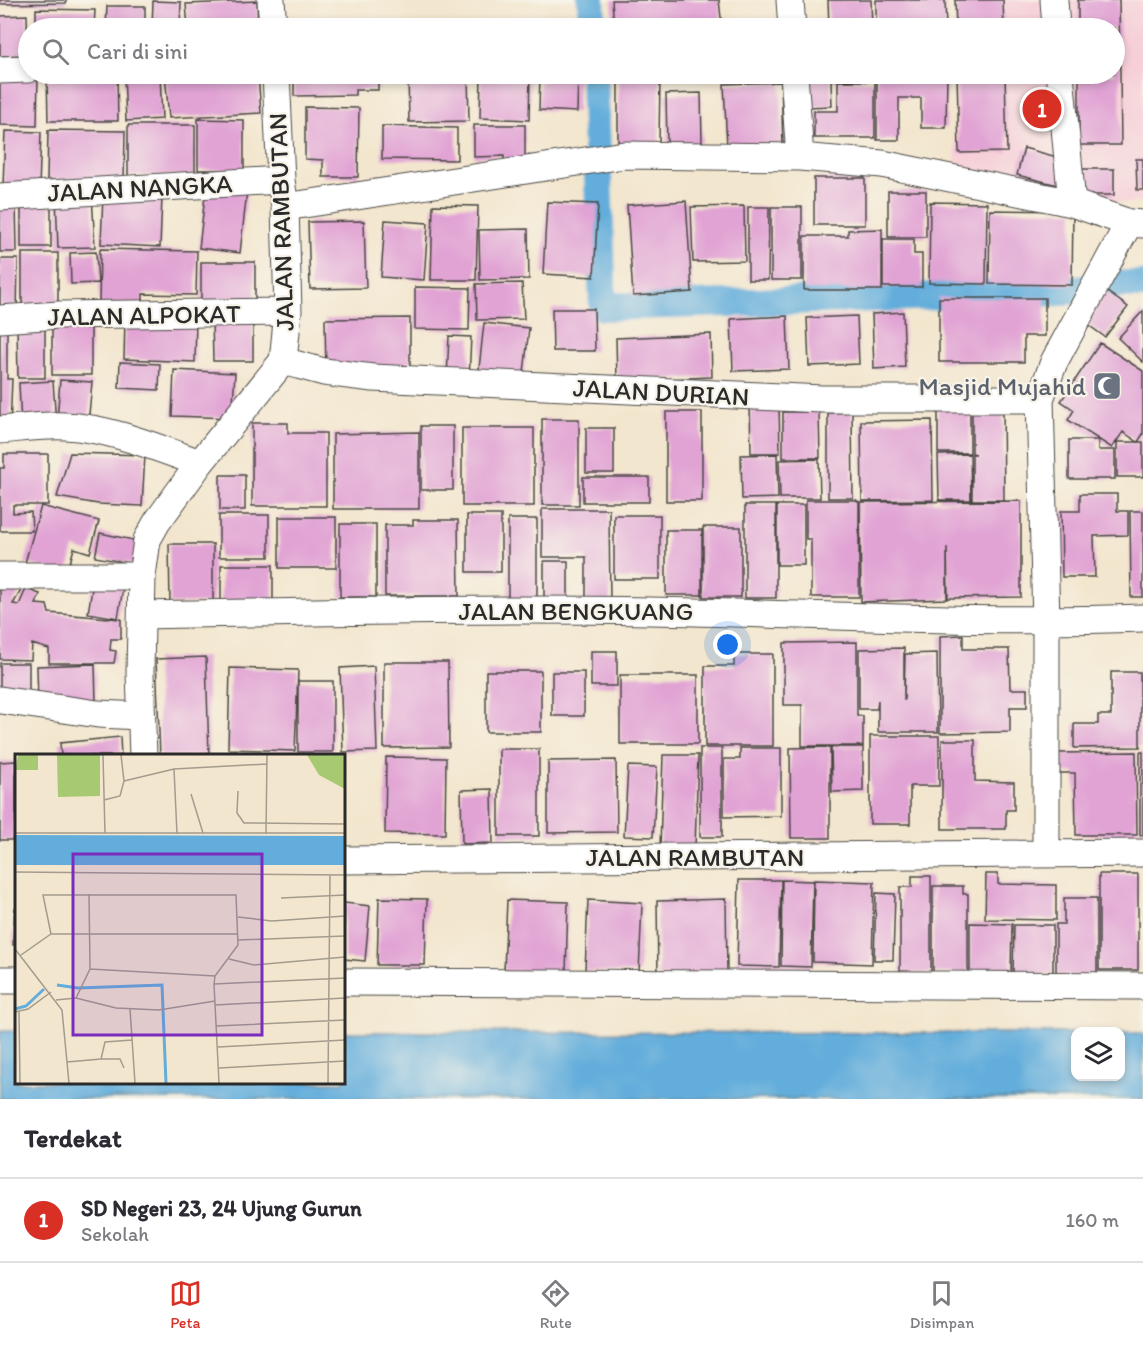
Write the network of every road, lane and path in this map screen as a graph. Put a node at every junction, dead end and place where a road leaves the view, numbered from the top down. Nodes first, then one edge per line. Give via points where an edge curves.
1 (272, 0) edge
2 (790, 0) edge
3 (1054, 0) edge
4 (273, 18) edge
5 (791, 18) edge
6 (1055, 18) edge
7 (18, 69) edge
8 (0, 70) edge
9 (276, 84) edge
10 (795, 84) edge
11 (1061, 84) edge
12 (800, 157) junction
13 (281, 180) junction
14 (0, 197) edge
15 (1072, 203) junction
16 (285, 207) junction
17 (1136, 224) edge
18 (288, 312) junction
19 (0, 319) edge
20 (283, 361) junction
21 (1040, 399) junction
22 (0, 430) edge
23 (200, 464) junction
24 (0, 576) edge
25 (142, 576) junction
26 (142, 615) junction
27 (1143, 618) edge
28 (1046, 621) junction
29 (0, 700) edge
30 (141, 716) junction
31 (143, 754) edge
32 (1143, 853) edge
33 (1046, 854) junction
34 (345, 860) edge
35 (345, 982) edge
36 (1143, 986) edge

1 - 4 street
2 - 5 street
3 - 6 street
7 - 8 street
9 - 13 street, JALAN RAMBUTAN
10 - 12 street
11 - 15 street
12 - 15 street via 882,164
12 - 16 street via 624,155
13 - 14 street, JALAN NANGKA
13 - 16 street, JALAN RAMBUTAN
15 - 17 street
16 - 18 street, JALAN RAMBUTAN
17 - 21 street via 1091,292 1054,362
18 - 19 street, JALAN ALPOKAT
18 - 20 street, JALAN RAMBUTAN
20 - 21 street, JALAN DURIAN via 324,372 373,378 822,399
20 - 23 street, JALAN RAMBUTAN
21 - 28 street
22 - 23 street via 47,425 84,428
23 - 25 street, JALAN RAMBUTAN via 151,531
24 - 25 street
25 - 26 street, JALAN RAMBUTAN
26 - 28 street, JALAN BENGKUANG via 650,611
26 - 30 street, JALAN RAMBUTAN
27 - 28 street, JALAN BENGKUANG
28 - 33 street
29 - 30 street
30 - 31 street, JALAN RAMBUTAN
32 - 33 street, JALAN RAMBUTAN
33 - 34 street, JALAN RAMBUTAN
35 - 36 street

